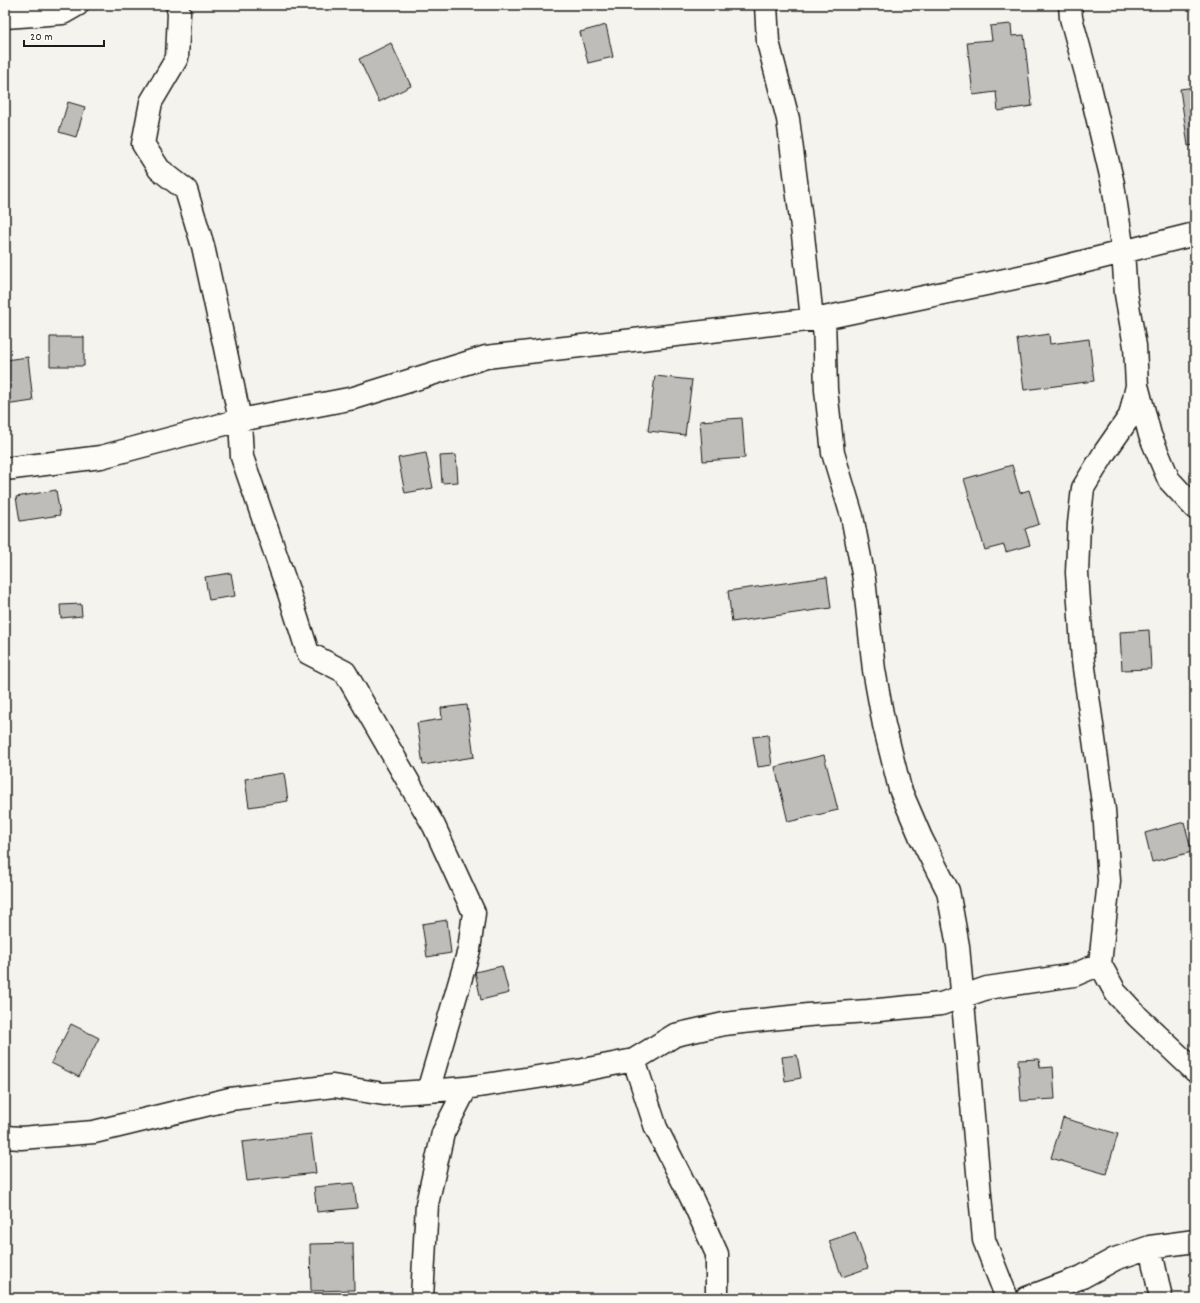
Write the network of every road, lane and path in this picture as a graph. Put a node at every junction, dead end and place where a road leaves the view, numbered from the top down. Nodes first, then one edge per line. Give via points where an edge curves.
1 (77, 5) edge
2 (177, 5) edge
3 (766, 5) edge
4 (1070, 5) edge
5 (5, 17) edge
6 (1195, 234) edge
7 (1123, 252) junction
8 (818, 318) junction
9 (1137, 386) junction
10 (240, 420) junction
11 (5, 469) edge
12 (1195, 508) edge
13 (1100, 964) junction
14 (962, 997) junction
15 (634, 1060) junction
16 (1195, 1071) edge
17 (466, 1088) junction
18 (428, 1091) junction
19 (5, 1137) edge
20 (1195, 1241) edge
21 (1150, 1247) junction
22 (422, 1298) edge
23 (717, 1298) edge
24 (1007, 1298) edge
25 (1027, 1298) edge
26 (1161, 1298) edge

1 - 5 street via 63,13
2 - 10 street via 177,58 150,102 143,144 159,169 186,190 203,246
3 - 8 street via 768,42 788,119 803,235
4 - 7 street via 1071,18 1113,184
6 - 7 street
7 - 8 street via 1038,273
7 - 9 street
8 - 10 street via 486,357 354,398
8 - 14 street via 833,453 852,516 864,579 874,670 884,725 900,789 948,891 958,946
9 - 12 street via 1150,435 1169,480
9 - 13 street via 1130,416 1084,488 1079,524 1078,573 1083,661 1104,810 1109,881
10 - 11 street via 101,457
10 - 18 street via 242,457 308,653 345,672 434,826 474,913 469,950
13 - 14 street via 1074,975 987,988
13 - 16 street via 1116,993
14 - 15 street via 941,1004 724,1024 675,1035
14 - 24 street via 984,1240
15 - 17 street
15 - 23 street via 656,1128 717,1254
17 - 18 street
17 - 22 street via 443,1133 427,1204
18 - 19 street via 384,1094 333,1086 230,1099 94,1132
20 - 21 street
21 - 25 street via 1115,1259 1082,1277
21 - 26 street

